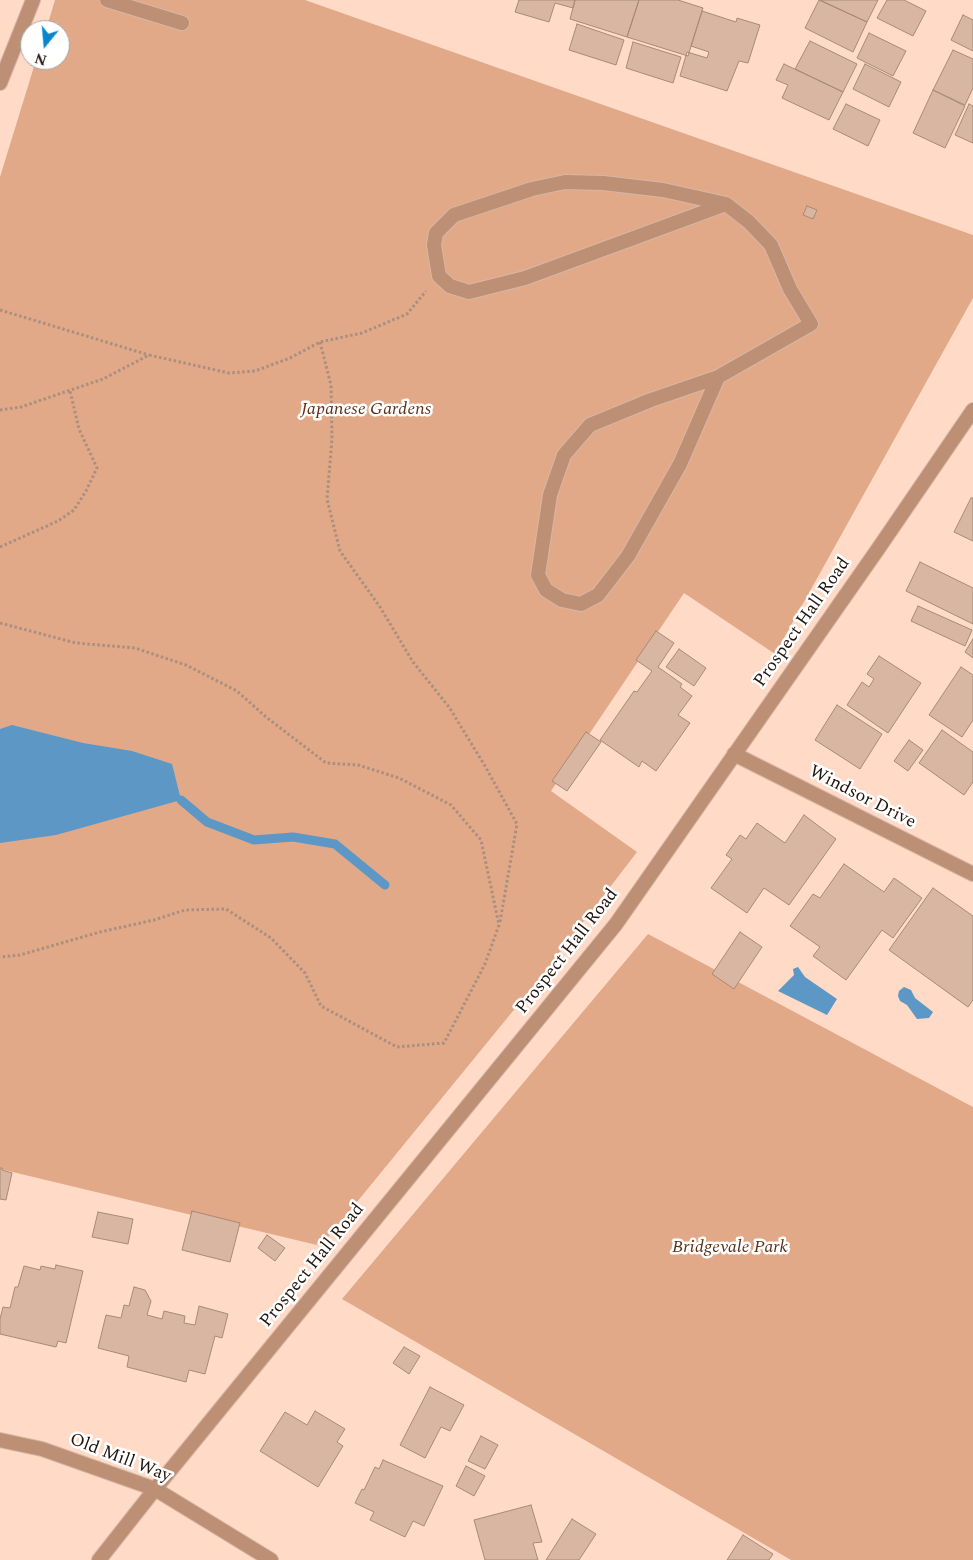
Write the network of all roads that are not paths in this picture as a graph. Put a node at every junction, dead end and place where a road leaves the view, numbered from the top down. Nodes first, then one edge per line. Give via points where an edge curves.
1 (33, 0) edge
2 (107, 0) edge
3 (182, 23) dead end
4 (0, 83) edge
5 (726, 204) junction
6 (718, 377) junction
7 (972, 414) edge
8 (734, 754) junction
9 (973, 874) edge
10 (0, 1440) edge
11 (155, 1489) junction
12 (99, 1560) edge
13 (270, 1560) edge

1 - 4 street
2 - 3 street
5 - 5 street via 516,281 469,292 450,286 439,276 434,245 436,233 445,223 454,215 532,189 565,182 603,182 663,190
5 - 6 street via 771,245 790,289 811,324
6 - 6 street via 680,464 628,556 598,595 581,604 562,600 546,590 538,575 550,495 564,455 590,425
7 - 8 street, Prospect Hall Road
8 - 9 street, Windsor Drive
8 - 11 street, Prospect Hall Road via 616,924
10 - 11 street, Old Mill Way via 42,1450
11 - 12 street, Prospect Hall Road
11 - 13 street, Old Mill Way

